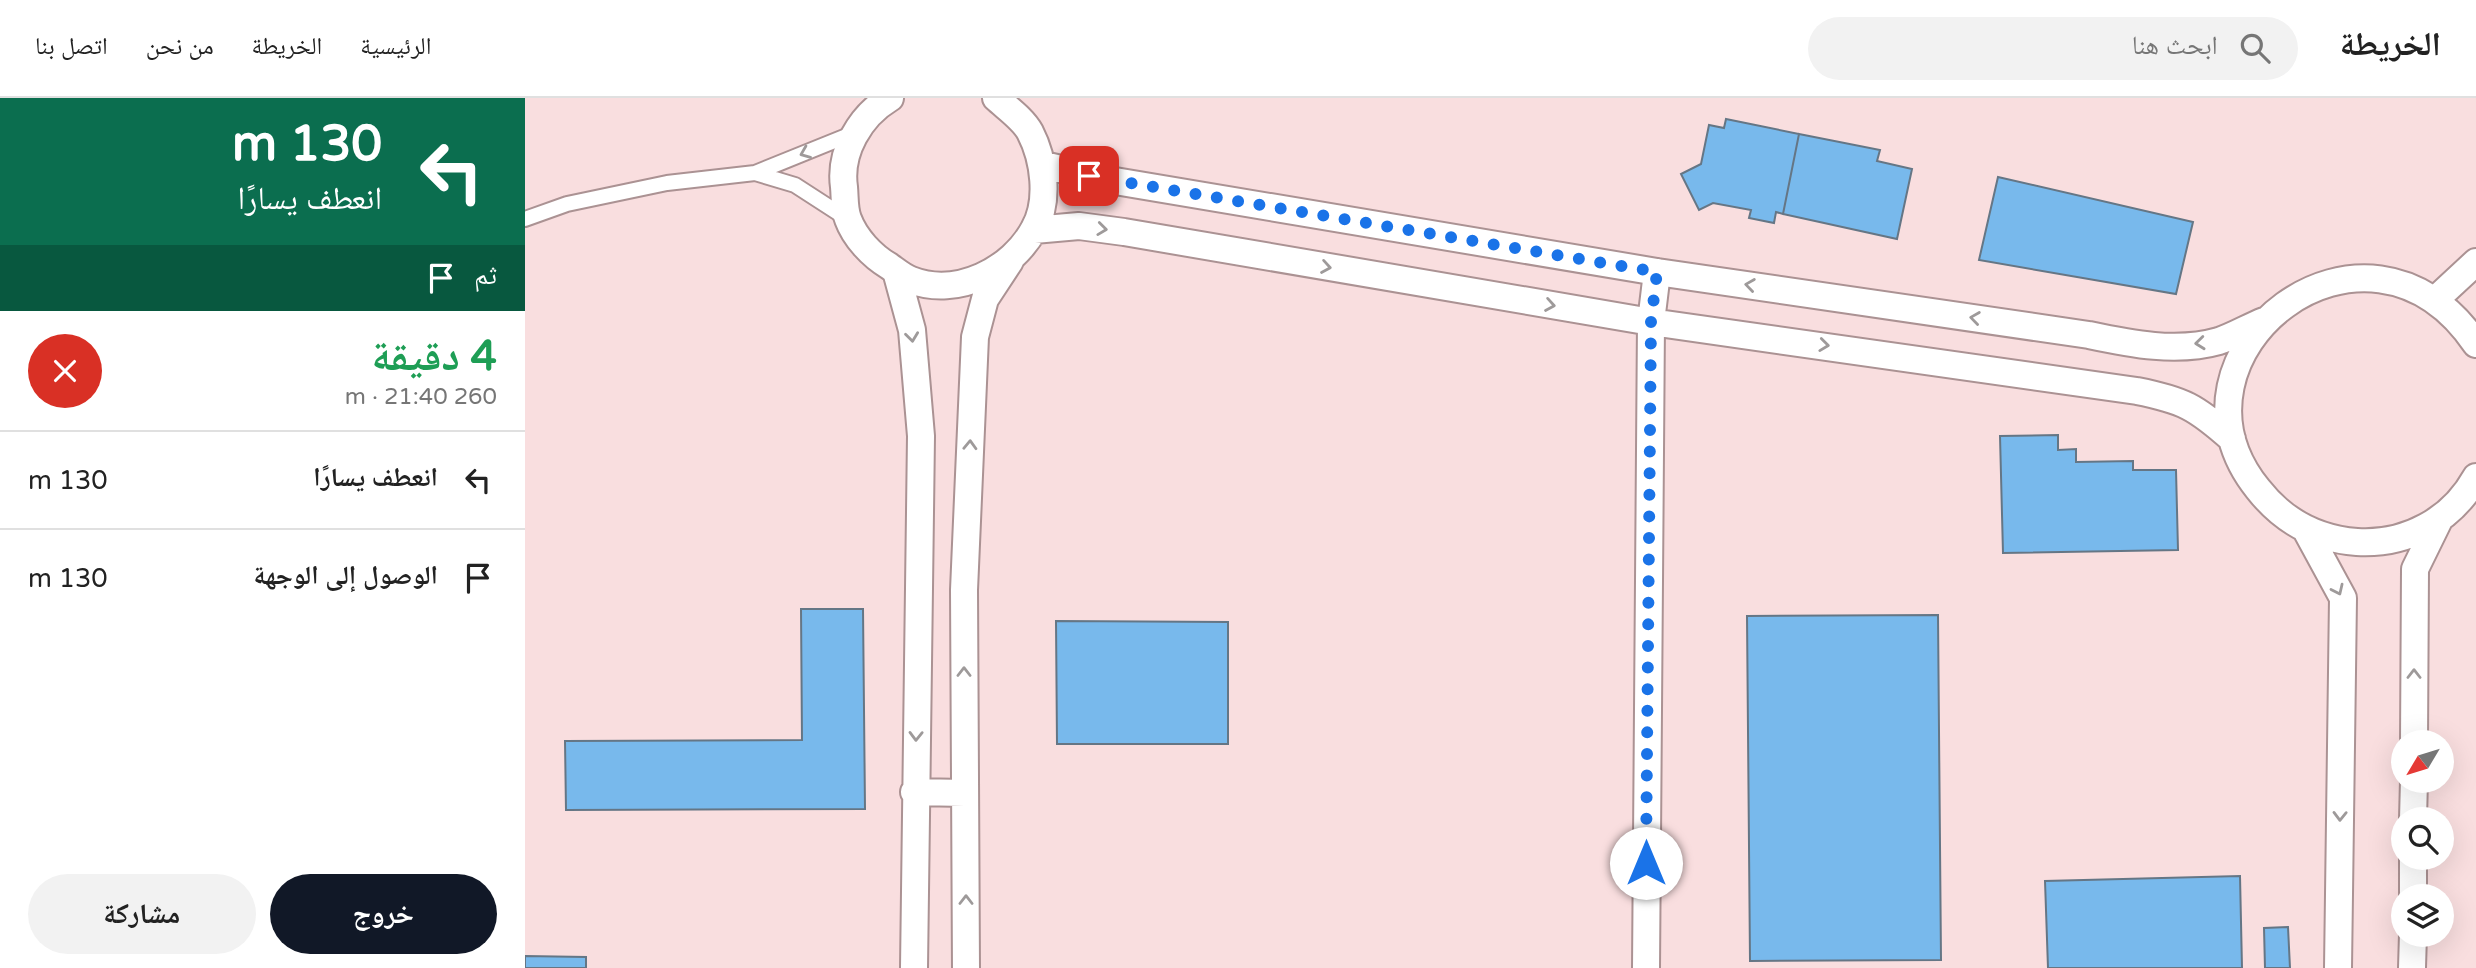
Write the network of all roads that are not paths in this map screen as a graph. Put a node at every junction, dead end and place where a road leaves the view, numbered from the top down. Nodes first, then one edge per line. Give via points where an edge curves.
1 (890, 98) edge
2 (996, 98) edge
3 (854, 133) junction
4 (1043, 165) junction
5 (755, 173) junction
6 (525, 219) edge
7 (848, 219) junction
8 (1034, 230) junction
9 (1010, 261) junction
10 (2476, 262) edge
11 (896, 271) junction
12 (1657, 272) junction
13 (2435, 300) junction
14 (2264, 321) junction
15 (1651, 322) junction
16 (2476, 344) edge
17 (2232, 439) junction
18 (2473, 485) edge
19 (2440, 518) junction
20 (2306, 530) junction
21 (919, 590) junction
22 (964, 590) junction
23 (2414, 730) edge
24 (914, 792) junction
25 (965, 793) junction
26 (2413, 947) edge
27 (913, 968) edge
28 (966, 968) edge
29 (1646, 968) edge
30 (2338, 968) edge
31 (2412, 968) edge

1 - 3 street
2 - 4 street via 1029,130
3 -> 5 lane
3 - 7 street via 842,172
4 - 8 street via 1041,211
4 - 12 street
5 - 6 lane via 667,183 567,204
5 - 7 lane via 795,185
7 - 11 street via 873,256
8 - 9 street
8 -> 15 street via 1079,226 1124,232
9 - 11 street via 974,280 946,285 912,281
22 -> 9 street via 975,337 985,299
10 - 13 street
11 -> 21 street via 912,330 921,436
14 -> 12 street via 2218,341 2140,345
12 - 15 street
13 - 14 street via 2402,284 2365,278 2327,282 2293,297
13 - 16 street via 2462,323
14 - 17 street via 2246,346 2234,376 2229,407
15 -> 17 street via 2137,391 2196,408
15 - 29 street
17 - 20 street via 2247,476 2272,508
18 - 19 street
19 - 20 street via 2405,538 2372,543 2338,541
23 -> 19 street via 2415,569
20 -> 30 street via 2343,598
21 - 22 street
21 -> 24 street
25 -> 22 street
24 - 25 street
24 - 27 street
28 -> 25 street
26 - 31 street

